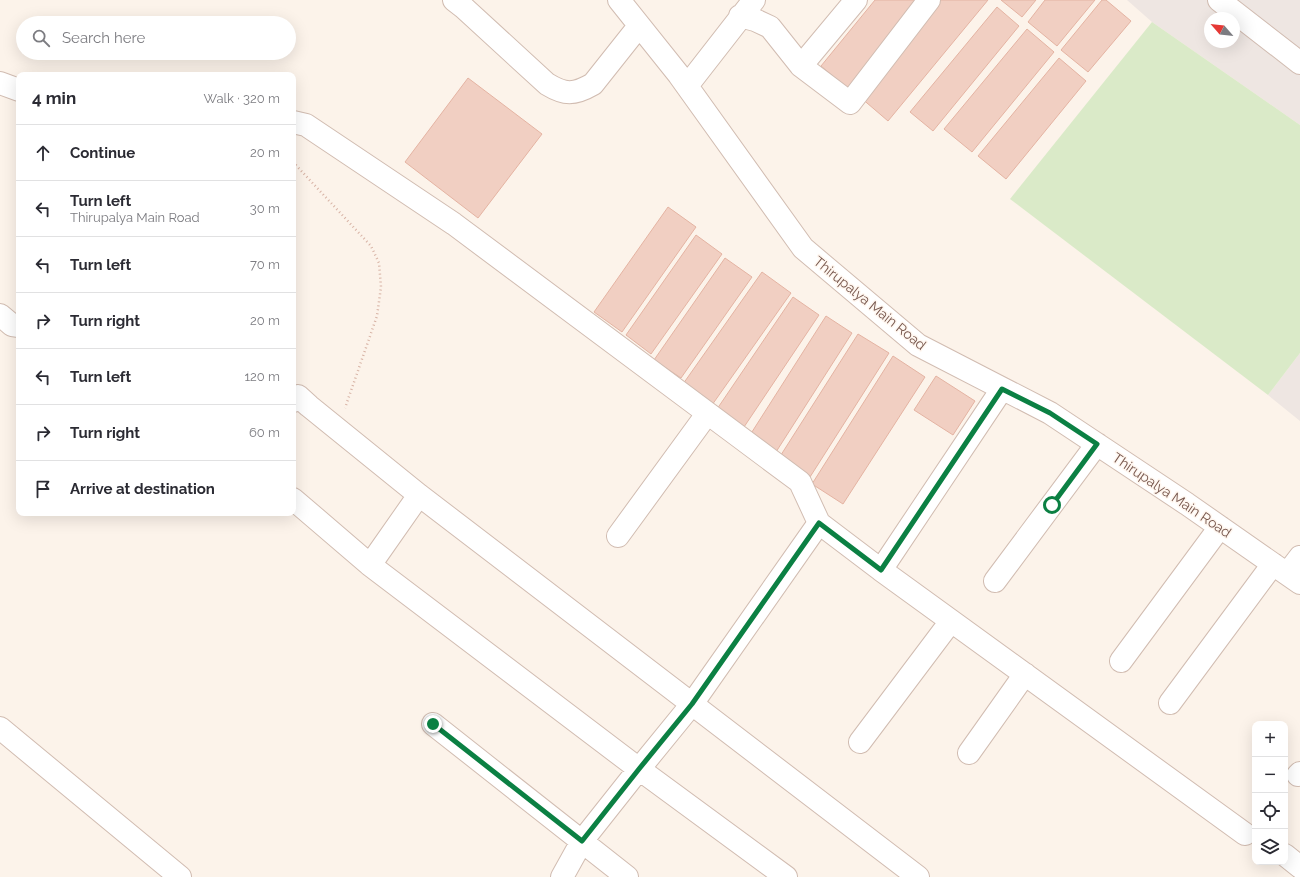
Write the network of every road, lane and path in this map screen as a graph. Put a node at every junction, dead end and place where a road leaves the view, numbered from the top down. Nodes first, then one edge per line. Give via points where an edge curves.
1 (454, 0) edge
2 (619, 0) edge
3 (856, 0) edge
4 (929, 0) edge
5 (1219, 0) edge
6 (747, 8) edge
7 (639, 26) junction
8 (1300, 63) edge
9 (802, 66) junction
10 (0, 83) edge
11 (687, 86) junction
12 (16, 89) edge
13 (296, 123) edge
14 (296, 165) edge
15 (0, 316) edge
16 (16, 326) edge
17 (1002, 389) junction
18 (296, 397) edge
19 (707, 414) junction
20 (337, 430) junction
21 (1097, 444) junction
22 (419, 495) junction
23 (296, 502) edge
24 (819, 523) junction
25 (1220, 527) junction
26 (618, 536) dead end
27 (1300, 557) edge
28 (370, 565) junction
29 (881, 570) junction
30 (1287, 574) edge
31 (995, 581) dead end
32 (951, 621) junction
33 (1121, 661) dead end
34 (1025, 674) junction
35 (1170, 703) dead end
36 (692, 704) junction
37 (433, 724) dead end
38 (0, 728) edge
39 (860, 742) dead end
40 (968, 753) dead end
41 (639, 769) junction
42 (1245, 834) dead end
43 (582, 841) junction
44 (1288, 857) edge
45 (1300, 867) edge
46 (180, 877) edge
47 (562, 877) edge
48 (627, 877) edge
49 (786, 877) edge
50 (918, 877) edge

1 - 7 street via 547,84 558,91 570,93 593,84
2 - 7 street, Thirupalya Main Road
3 - 9 street
4 - 9 street via 850,103
5 - 8 street
6 - 9 street via 755,20 770,27
6 - 11 street
7 - 11 street, Thirupalya Main Road
10 - 12 street
11 - 17 street, Thirupalya Main Road via 803,248 918,346
13 - 19 street via 306,125 454,224
14 - 20 path via 371,246 379,264 381,287 377,316
15 - 16 street
17 - 21 street, Thirupalya Main Road via 1050,413
17 - 29 street
18 - 20 street
19 - 24 street via 800,482
19 - 26 street
20 - 22 street
21 - 25 street, Thirupalya Main Road
21 - 31 street
22 - 28 street
22 - 36 street
23 - 28 street
24 - 29 street
24 - 36 street
25 - 30 street, Thirupalya Main Road
25 - 33 street
27 - 30 street
28 - 41 street
29 - 32 street
30 - 35 street
32 - 34 street
32 - 39 street
34 - 40 street
34 - 42 street
36 - 41 street
36 - 50 street
37 - 43 street
38 - 46 street
41 - 43 street
41 - 49 street
43 - 47 street
43 - 48 street
44 - 45 street

